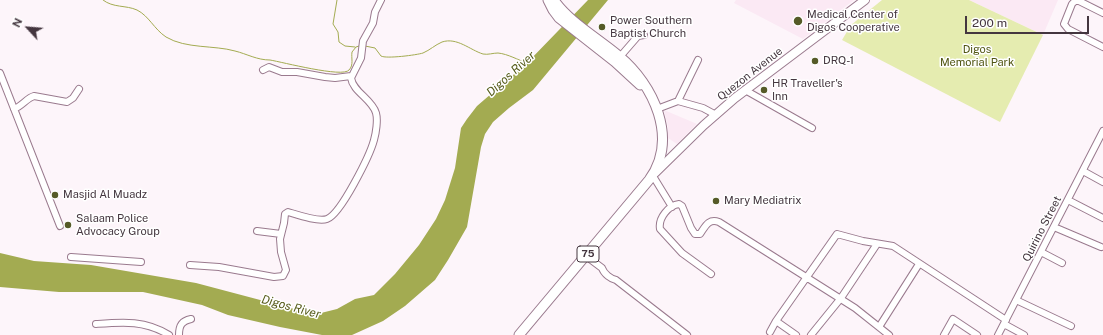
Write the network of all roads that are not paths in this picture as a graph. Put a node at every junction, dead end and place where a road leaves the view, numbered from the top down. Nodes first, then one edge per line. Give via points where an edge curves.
1 (381, 0) edge
2 (548, 0) edge
3 (554, 0) edge
4 (865, 0) edge
5 (1103, 13) edge
6 (567, 19) junction
7 (644, 35) dead end
8 (1103, 47) edge
9 (617, 59) junction
10 (698, 60) dead end
11 (263, 70) dead end
12 (0, 73) edge
13 (352, 76) junction
14 (79, 89) dead end
15 (7, 90) junction
16 (745, 90) junction
17 (0, 92) edge
18 (678, 101) junction
19 (655, 105) junction
20 (14, 109) junction
21 (716, 115) junction
22 (812, 128) dead end
23 (1103, 133) edge
24 (662, 150) junction
25 (671, 157) junction
26 (1083, 171) junction
27 (654, 174) junction
28 (1103, 182) edge
29 (1068, 200) junction
30 (672, 207) junction
31 (1103, 218) edge
32 (60, 226) dead end
33 (1054, 227) junction
34 (257, 231) dead end
35 (281, 234) junction
36 (877, 244) junction
37 (1101, 247) dead end
38 (1041, 252) junction
39 (586, 256) junction
40 (71, 257) dead end
41 (141, 262) dead end
42 (1062, 263) dead end
43 (919, 264) junction
44 (190, 265) dead end
45 (711, 274) dead end
46 (807, 277) junction
47 (841, 298) junction
48 (1016, 300) junction
49 (191, 319) dead end
50 (776, 321) junction
51 (1005, 322) junction
52 (96, 324) dead end
53 (1071, 326) dead end
54 (879, 327) junction
55 (770, 332) dead end
56 (169, 335) edge
57 (178, 335) edge
58 (519, 335) edge
59 (687, 335) edge
60 (796, 335) edge
61 (811, 335) edge
62 (889, 335) edge
63 (944, 335) edge
64 (977, 335) edge
65 (998, 335) edge
66 (1024, 335) edge

1 - 13 street via 363,41 361,58
2 - 6 highway, 75 via 553,10
3 - 6 highway, 75
4 - 16 main road, Quezon Avenue
5 - 8 street via 1075,1 1064,24 1068,29
6 - 9 highway, 75
7 - 9 street via 638,36
9 - 19 highway, 75
10 - 18 street
11 - 13 street via 269,67 282,72 325,77
12 - 15 street
13 - 35 street via 352,83 376,113 376,133 372,146 348,194 331,217 322,220 286,213
14 - 20 street via 67,102 32,96
15 - 17 street
15 - 20 street
16 - 21 main road, Quezon Avenue
16 - 22 street
18 - 19 street
18 - 21 street via 703,108
19 - 24 highway, 75 via 662,125
20 - 32 street
21 - 25 main road, Quezon Avenue
23 - 26 street, Quirino Street
24 - 25 highway
24 - 27 highway, 75
25 - 27 main road, Quezon Avenue
26 - 28 street
26 - 29 street, Quirino Street
27 - 30 street
27 - 39 highway, 75
29 - 31 street
29 - 33 street, Quirino Street
30 - 45 street via 660,220 660,229 682,252
30 - 46 street via 681,205 695,234 700,234 710,221 716,221
33 - 37 street
33 - 38 street, Quirino Street
34 - 35 street
35 - 44 street via 281,252 286,270 280,277
36 - 43 street via 893,246
36 - 46 street via 837,234
36 - 47 street
38 - 42 street
38 - 48 street, Quirino Street
39 - 58 highway, 75
39 - 59 street via 615,276 616,280
40 - 41 street
43 - 51 street
43 - 54 street
46 - 47 street
46 - 50 street
47 - 54 street
47 - 61 street
48 - 51 street, Quirino Street
48 - 53 street
49 - 57 street via 182,322
50 - 55 street
50 - 60 street
51 - 65 street, Quirino Street
51 - 66 street
52 - 56 street via 138,323 158,328
54 - 62 street
63 - 64 street via 953,319

